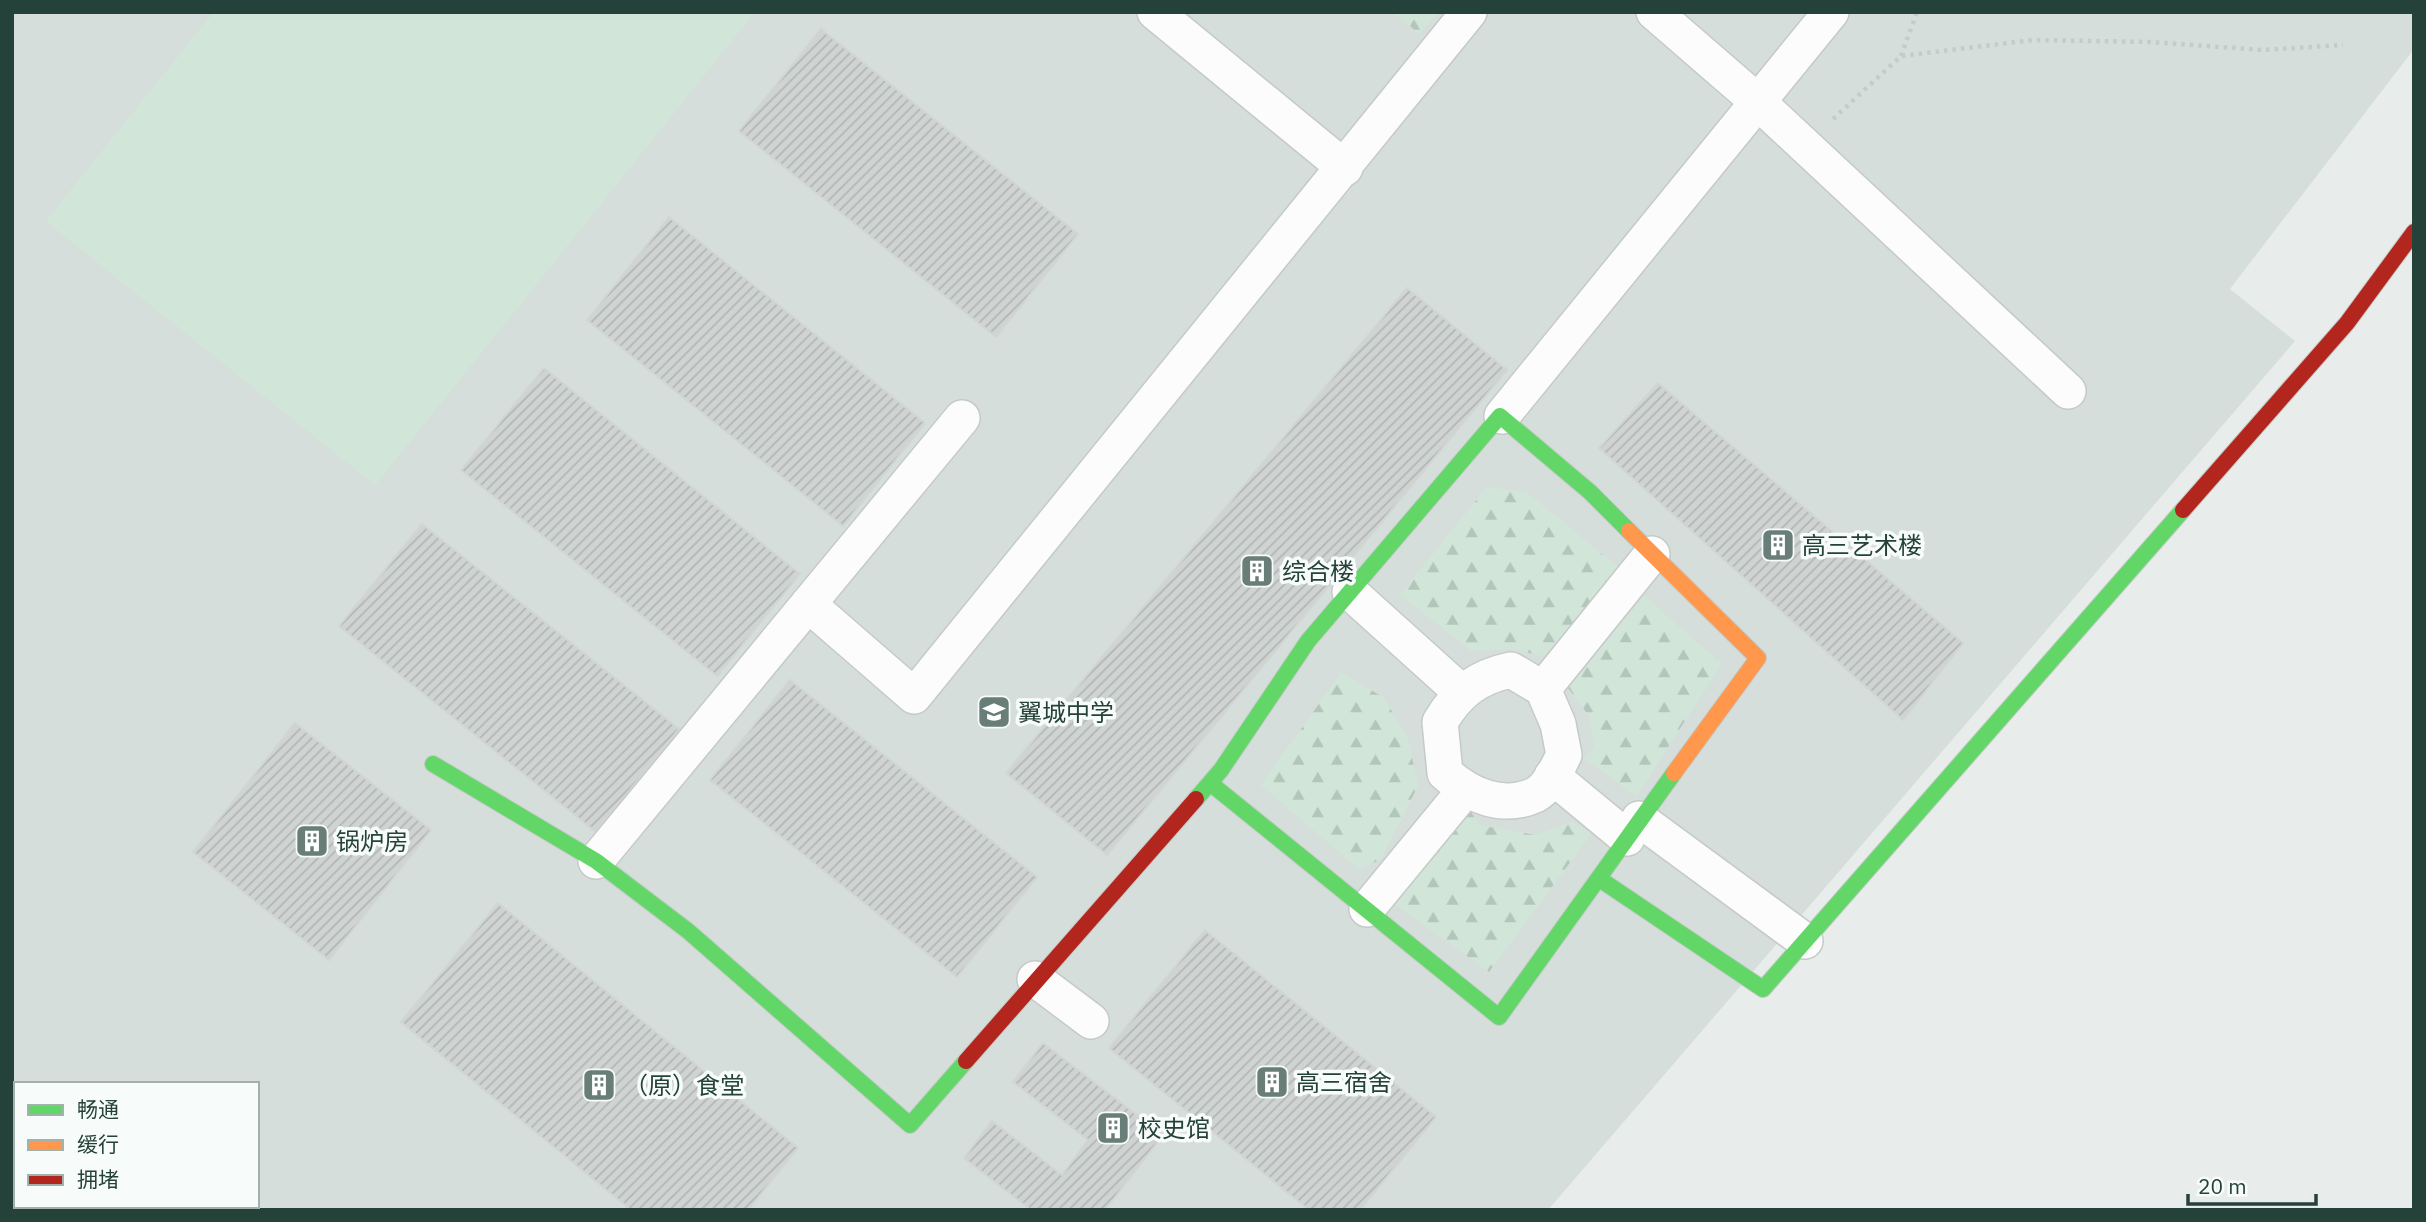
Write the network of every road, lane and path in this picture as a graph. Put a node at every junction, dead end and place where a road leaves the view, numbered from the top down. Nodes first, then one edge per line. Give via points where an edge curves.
1 (1155, 12) edge
2 (1469, 12) edge
3 (1654, 12) edge
4 (1831, 12) edge
5 (1917, 12) edge
6 (2343, 45) dead end
7 (1901, 56) junction
8 (1758, 102) junction
9 (1804, 146) junction
10 (1345, 168) junction
11 (2414, 232) edge
12 (2068, 391) dead end
13 (1502, 416) junction
14 (962, 418) dead end
15 (1652, 554) junction
16 (1350, 592) junction
17 (808, 604) junction
18 (1543, 689) junction
19 (1461, 692) junction
20 (433, 764) dead end
21 (1552, 776) junction
22 (1210, 783) junction
23 (1464, 790) junction
24 (1633, 829) junction
25 (596, 861) junction
26 (1601, 880) junction
27 (1367, 909) junction
28 (1805, 941) junction
29 (1035, 979) junction
30 (1091, 1021) dead end

1 - 10 street
2 - 10 street
3 - 8 street
4 - 8 street
5 - 7 path
6 - 7 path via 2262,50 2033,40
7 - 9 path
8 - 9 street
8 - 13 street
9 - 12 street
10 - 17 street via 914,696
11 - 28 street via 2347,323
13 - 15 street via 1590,492
13 - 16 street
14 - 17 street
15 - 18 street
15 - 24 street via 1758,658
16 - 19 street
16 - 22 street via 1308,641
17 - 25 street
18 - 19 street via 1511,670 1486,675
18 - 21 street via 1558,724 1564,755
19 - 23 street via 1440,722 1445,773
20 - 25 street
21 - 23 street via 1536,794 1510,799 1484,798
21 - 24 street
22 - 27 street
22 - 29 street
23 - 27 street
24 - 26 street
24 - 28 street
25 - 29 street via 688,931 910,1125
26 - 27 street via 1499,1017
26 - 28 street via 1763,989
29 - 30 street

